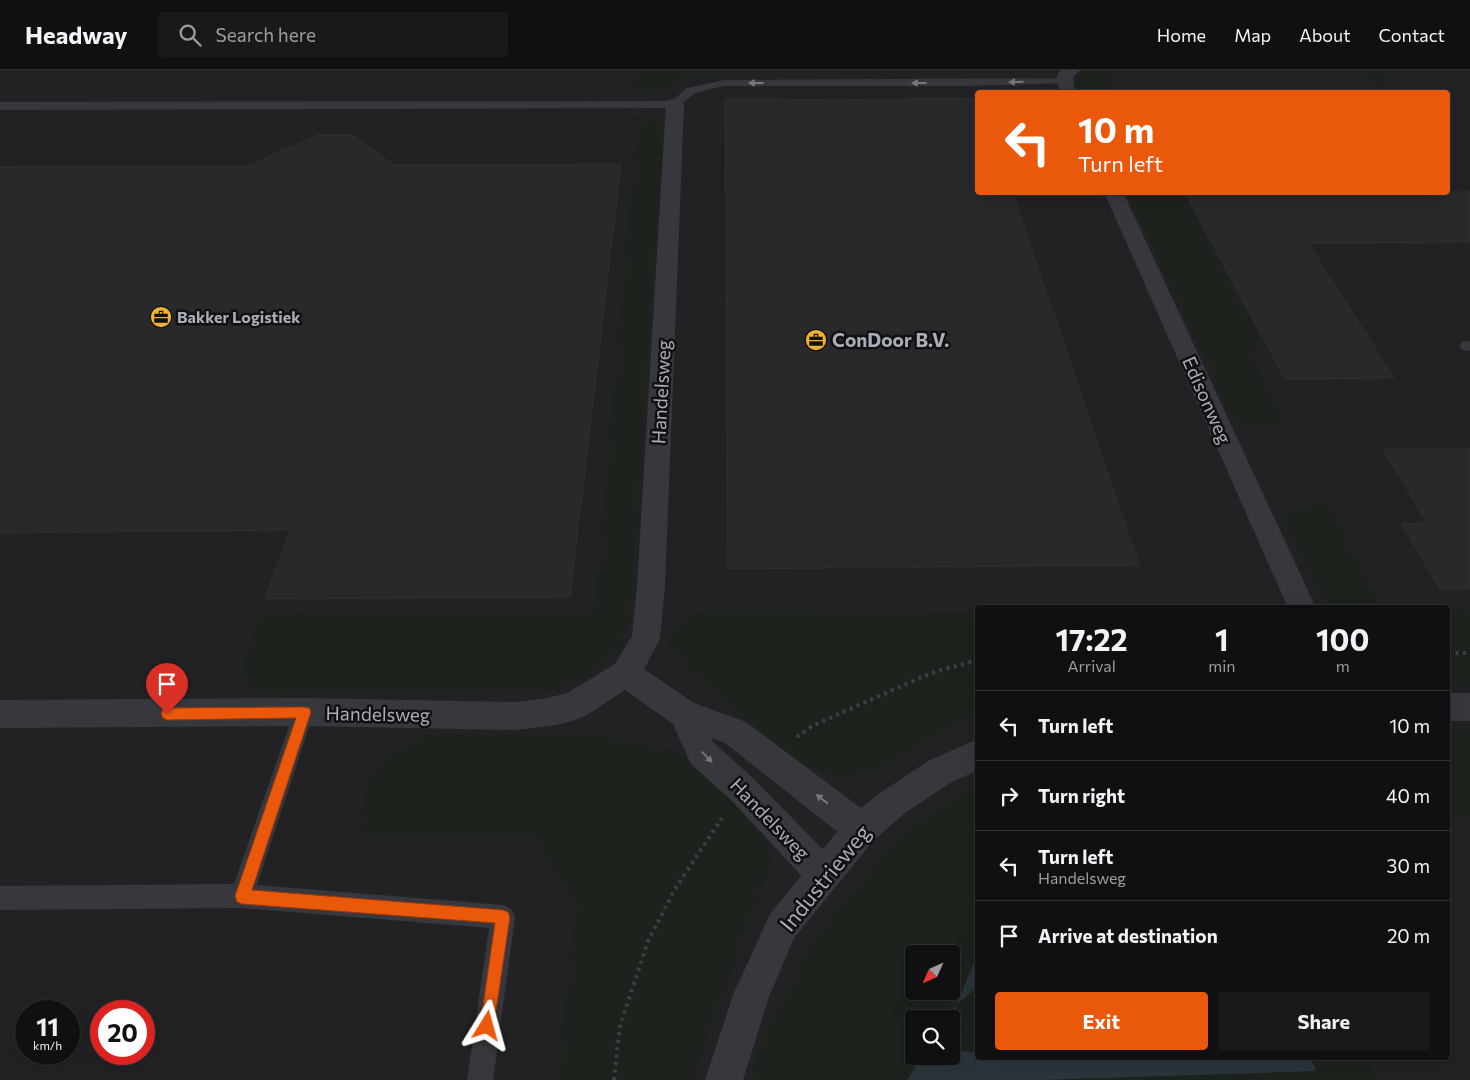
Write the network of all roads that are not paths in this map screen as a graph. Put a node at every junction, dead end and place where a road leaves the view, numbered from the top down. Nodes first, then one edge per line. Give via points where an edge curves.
1 (1068, 81) edge
2 (675, 104) junction
3 (0, 106) edge
4 (1114, 195) edge
5 (1301, 605) edge
6 (625, 673) junction
7 (1470, 707) edge
8 (1450, 708) edge
9 (304, 712) junction
10 (0, 714) edge
11 (684, 714) junction
12 (975, 755) edge
13 (861, 829) junction
14 (823, 874) junction
15 (242, 896) junction
16 (0, 898) edge
17 (480, 1080) edge
18 (724, 1080) edge

1 -> 2 lane via 724,83 698,87 681,96
2 - 3 lane
2 - 6 street, Handelsweg via 651,586 646,640
4 - 5 street, Edisonweg
6 - 9 street, Handelsweg via 574,706 516,716
6 - 11 street
7 - 8 street
9 - 10 street, Handelsweg
9 - 15 lane
13 -> 11 street via 736,732
11 -> 14 street, Handelsweg via 702,753 743,790
12 - 13 street, Industrieweg via 939,772
13 - 14 street, Industrieweg
14 - 18 street, Industrieweg via 782,926 751,995
15 - 16 lane
15 - 17 lane via 503,917

